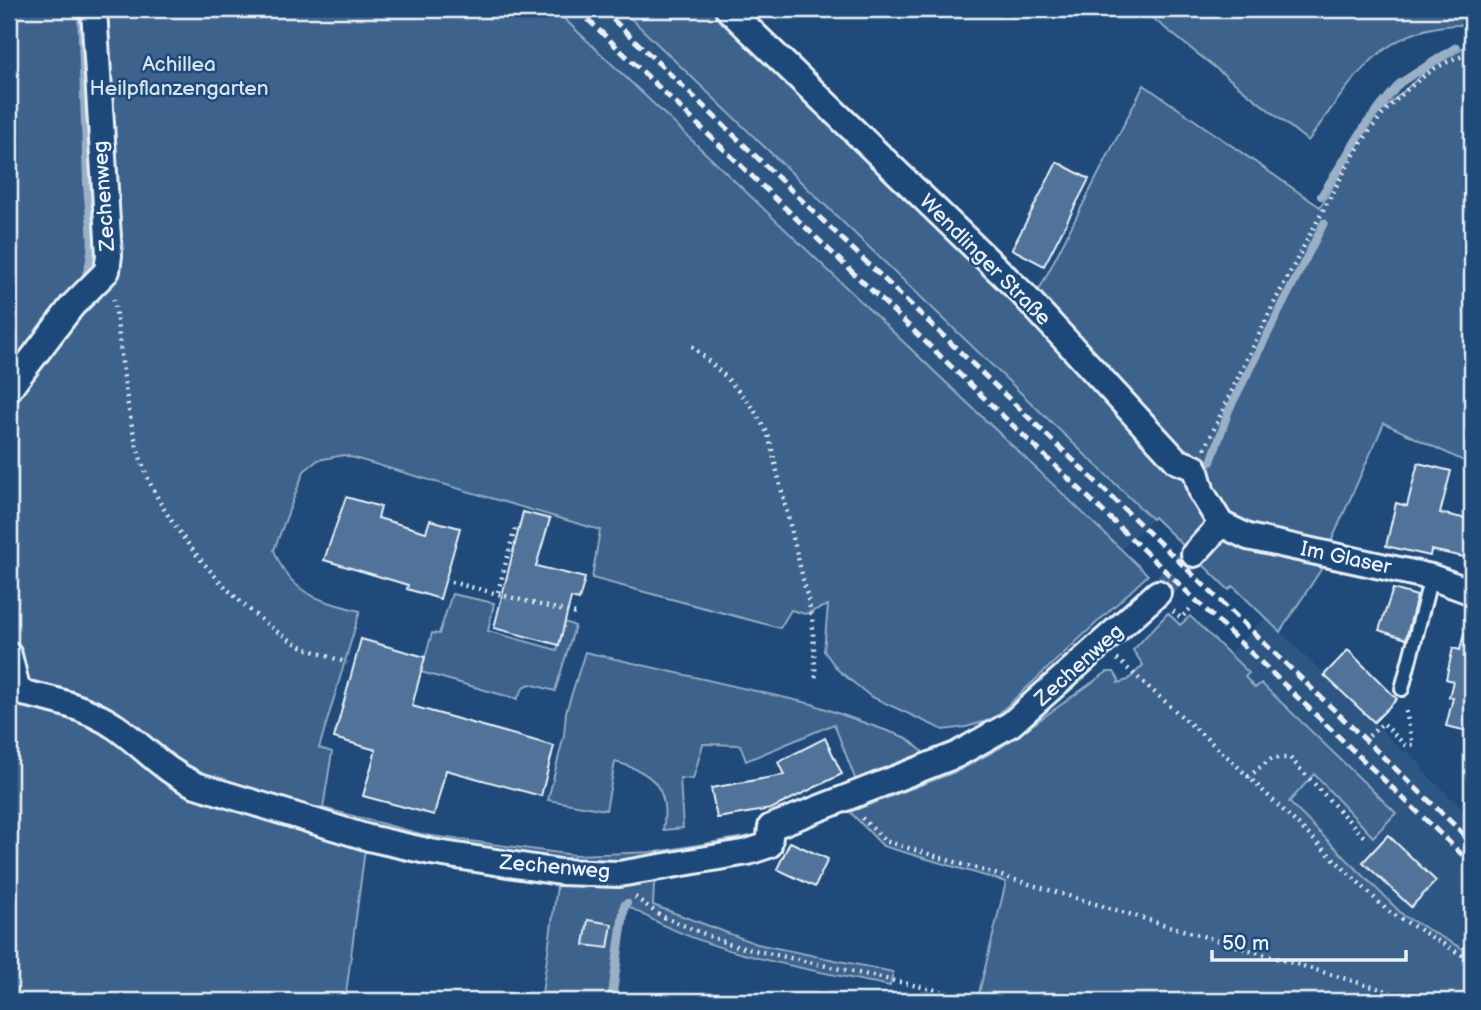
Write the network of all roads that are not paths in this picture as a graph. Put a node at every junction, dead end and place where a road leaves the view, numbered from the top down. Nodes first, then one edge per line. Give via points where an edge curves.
1 (94, 9) edge
2 (728, 9) edge
3 (9, 389) edge
4 (1221, 524) junction
5 (1194, 554) tunnel mouth
6 (1431, 577) junction
7 (1472, 592) edge
8 (1158, 593) tunnel mouth
9 (9, 655) edge
10 (1402, 690) road end

1 - 3 street, Zechenweg via 107,271 72,306
2 - 4 street, Wendlinger Straße via 1023,294 1177,461 1195,468 1202,493
4 - 5 street
4 - 6 street, Im Glaser via 1248,537
6 - 7 street, Im Glaser
6 - 10 lane
8 - 9 street, Zechenweg via 1011,724 956,755 771,827 769,845 618,874 560,872 431,852 369,838 196,785 170,773 115,726 61,701 18,692

